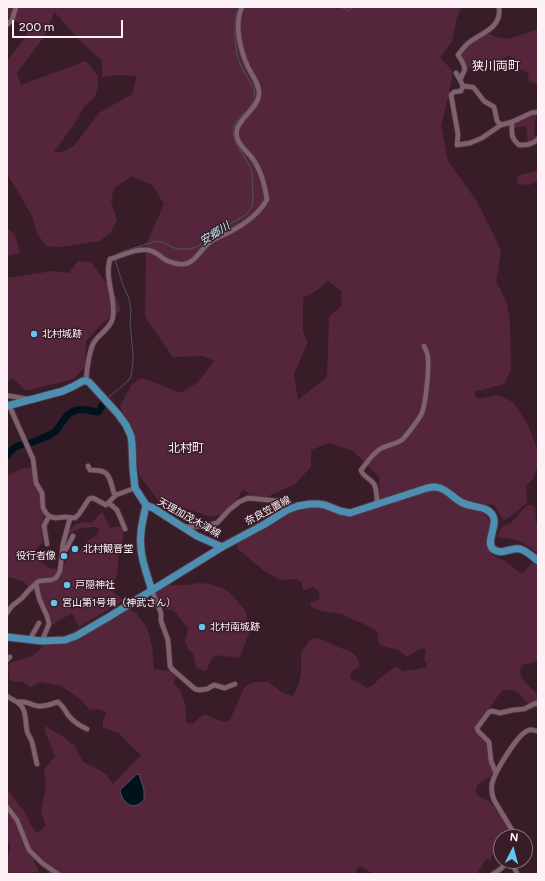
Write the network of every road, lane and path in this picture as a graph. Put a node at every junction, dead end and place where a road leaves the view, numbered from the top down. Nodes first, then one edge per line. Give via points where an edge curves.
1 (16, 7) edge
2 (242, 7) edge
3 (500, 7) edge
4 (7, 25) edge
5 (456, 72) dead end
6 (460, 80) junction
7 (463, 86) junction
8 (538, 112) edge
9 (512, 122) junction
10 (501, 125) junction
11 (538, 140) edge
12 (424, 346) dead end
13 (86, 380) junction
14 (7, 396) edge
15 (32, 399) junction
16 (8, 405) edge
17 (88, 466) dead end
18 (135, 488) junction
19 (115, 496) junction
20 (109, 503) junction
21 (378, 504) junction
22 (146, 505) junction
23 (287, 510) junction
24 (49, 516) junction
25 (70, 518) junction
26 (183, 527) junction
27 (125, 529) dead end
28 (73, 536) dead end
29 (47, 544) dead end
30 (222, 547) junction
31 (62, 554) junction
32 (538, 562) edge
33 (36, 583) junction
34 (152, 591) junction
35 (7, 611) edge
36 (38, 623) dead end
37 (7, 636) edge
38 (30, 639) junction
39 (42, 641) junction
40 (235, 684) dead end
41 (7, 696) edge
42 (18, 702) junction
43 (538, 704) edge
44 (87, 729) dead end
45 (538, 731) edge
46 (37, 764) dead end
47 (496, 773) junction
48 (7, 807) edge
49 (511, 829) edge
50 (58, 874) edge

1 - 4 street via 12,20
2 - 13 street via 238,18 241,51 259,94 257,102 237,128 236,135 244,150 257,164 267,199 265,204 243,224 210,242 187,264 169,261 150,250 110,259 108,273 114,309 113,319 93,343
3 - 6 street via 498,20 491,29 470,41 458,55 465,69
5 - 6 street
6 - 7 street
7 - 10 street via 474,88 484,101 494,107 497,121
7 - 10 street via 461,91 451,95 458,131 457,145 476,141
8 - 9 street
9 - 10 street
9 - 11 street via 514,140 519,145 533,144
12 - 21 street via 428,367 422,412 402,440 376,451 361,470 375,486
13 - 15 main road
13 - 18 main road, 天理加茂木津線 via 126,424 131,436
14 - 15 street
15 - 16 main road
16 - 24 street via 33,459 36,483 42,493 43,508
17 - 19 street via 90,470 106,473
18 - 19 street
18 - 22 main road, 天理加茂木津線
19 - 20 street
20 - 25 street via 106,505 90,498 79,514 75,518
20 - 27 street via 117,510
21 - 23 main road, 奈良笠置線 via 350,512 310,504
21 - 32 main road, 奈良笠置線 via 434,486 464,504 480,507 493,516 494,526 490,543 495,550 522,550
22 - 26 main road, 天理加茂木津線
22 - 34 main road, 天理加茂木津線 via 141,548
23 - 26 street via 278,501 248,498 239,502 217,523
23 - 30 main road, 奈良笠置線
24 - 25 street
24 - 29 street via 44,526
25 - 31 street
26 - 30 main road, 天理加茂木津線
28 - 31 street
30 - 34 main road, 奈良笠置線
31 - 33 street via 60,571 56,578
33 - 35 street
33 - 39 street via 39,598 50,624
34 - 39 main road, 奈良笠置線 via 76,636 64,640
34 - 40 street via 168,640 172,669 199,690 214,685 225,688
36 - 38 street
37 - 38 main road, 奈良笠置線
38 - 39 main road, 奈良笠置線
41 - 42 street
42 - 44 street via 37,706 58,702 75,722
42 - 46 street via 24,711 27,732
43 - 47 street via 500,713 489,712 477,728 489,742 491,761
45 - 47 street via 530,730 522,734
47 - 49 street via 492,783 492,795
48 - 50 street via 17,820 29,850

